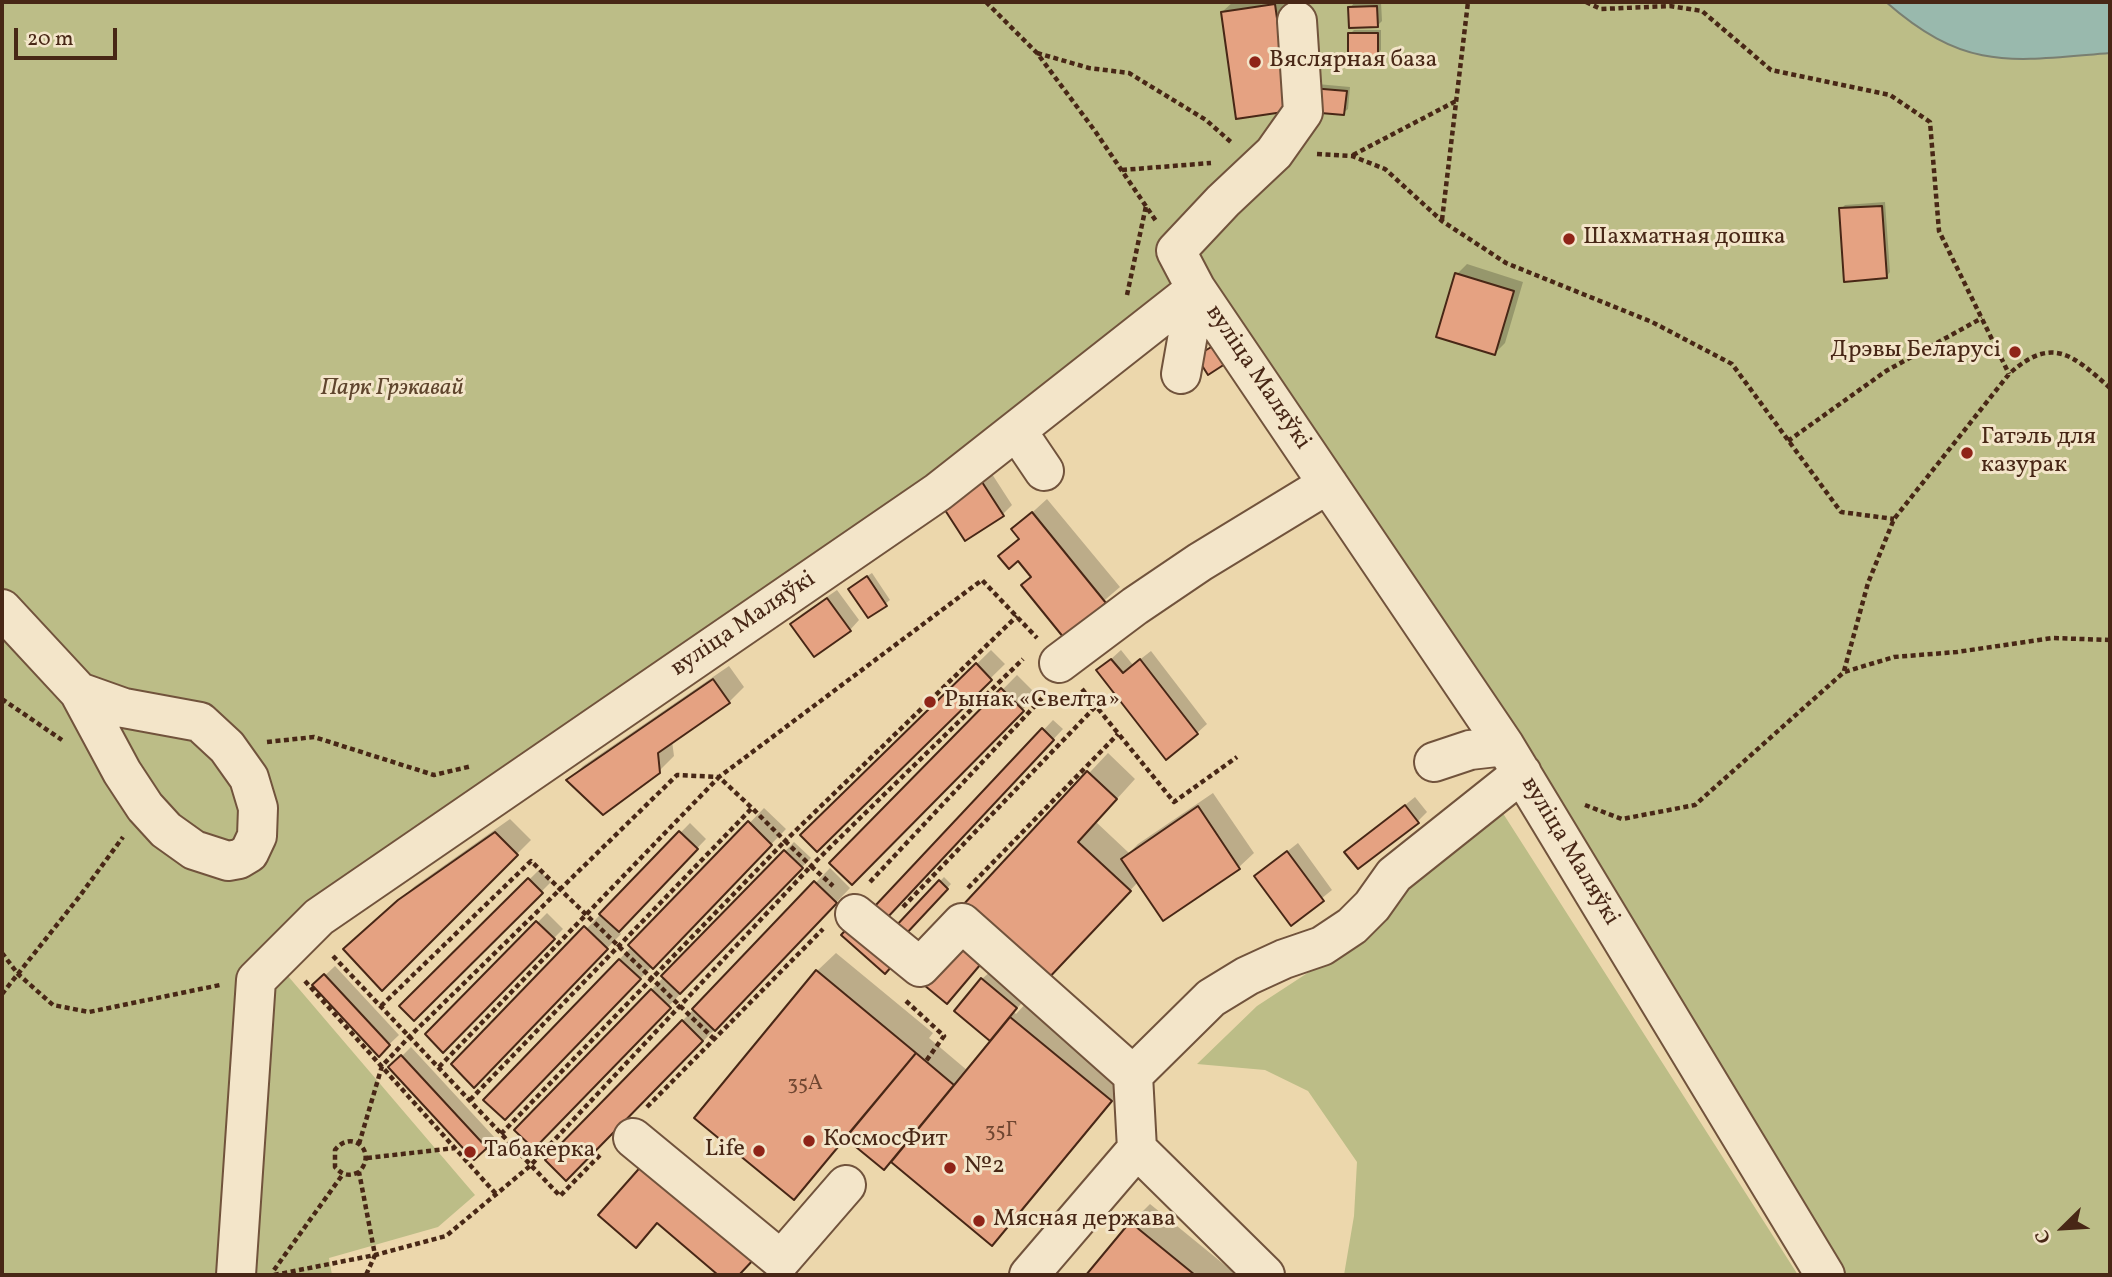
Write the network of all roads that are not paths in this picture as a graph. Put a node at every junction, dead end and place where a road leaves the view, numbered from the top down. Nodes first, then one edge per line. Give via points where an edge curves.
1 (1297, 21) dead end
2 (1196, 289) junction
3 (1181, 374) dead end
4 (1017, 431) junction
5 (1044, 471) dead end
6 (1328, 484) junction
7 (2, 608) edge
8 (1046, 669) road end
9 (79, 692) junction
10 (1513, 760) junction
11 (1434, 762) dead end
12 (854, 910) road end
13 (1133, 1075) junction
14 (629, 1131) road end
15 (1137, 1149) junction
16 (846, 1185) dead end
17 (236, 1275) edge
18 (1030, 1275) edge
19 (1265, 1275) edge
20 (1825, 1275) edge

1 - 2 street via 1303,112 1274,153 1176,251
2 - 3 street
2 - 4 street, вуліца Маляўкі
2 - 6 street, вуліца Маляўкі
4 - 5 street
4 - 17 street, вуліца Маляўкі via 323,933 269,967
6 - 8 street via 1200,562
6 - 10 street, вуліца Маляўкі
7 - 9 street
9 - 9 street via 124,708 200,722 227,747 249,778 258,808 257,835 249,852 228,861 194,850 166,830 145,807 107,747
10 - 11 street via 1470,750
10 - 13 street via 1394,875 1352,926 1322,946 1247,976 1211,998
10 - 20 street, вуліца Маляўкі
12 - 13 street via 920,967 962,923
13 - 15 street
14 - 16 street via 781,1260
15 - 18 street
15 - 19 street

